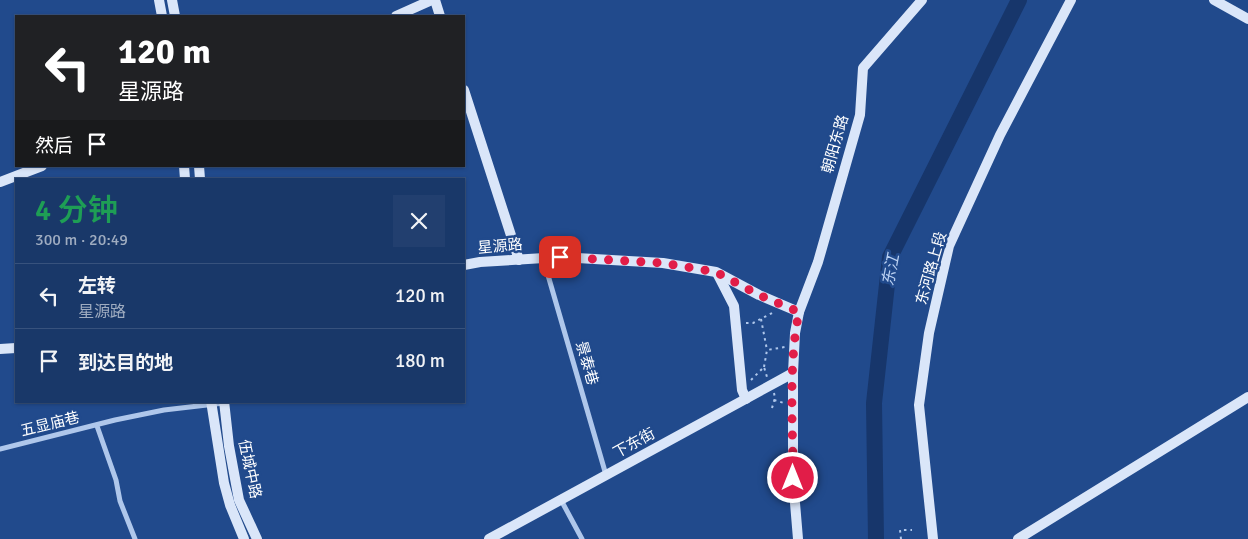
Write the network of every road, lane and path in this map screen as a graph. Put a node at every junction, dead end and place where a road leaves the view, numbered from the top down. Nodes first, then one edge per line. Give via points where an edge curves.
1 (159, 0) edge
2 (172, 0) edge
3 (433, 0) edge
4 (922, 0) edge
5 (1071, 0) edge
6 (1214, 0) edge
7 (162, 15) edge
8 (175, 15) edge
9 (398, 15) edge
10 (440, 15) edge
11 (1248, 19) edge
12 (465, 93) edge
13 (39, 167) edge
14 (0, 182) edge
15 (543, 258) junction
16 (518, 260) junction
17 (465, 265) edge
18 (716, 272) junction
19 (775, 312) dead end
20 (799, 312) junction
21 (761, 319) junction
22 (744, 324) dead end
23 (788, 346) dead end
24 (15, 348) edge
25 (0, 349) edge
26 (768, 350) junction
27 (764, 367) junction
28 (793, 373) junction
29 (768, 379) dead end
30 (751, 380) dead end
31 (773, 392) dead end
32 (1248, 398) edge
33 (746, 399) junction
34 (774, 400) junction
35 (211, 403) edge
36 (224, 403) edge
37 (784, 403) dead end
38 (772, 408) dead end
39 (97, 426) junction
40 (0, 449) edge
41 (606, 476) junction
42 (561, 500) junction
43 (912, 530) dead end
44 (134, 538) edge
45 (244, 539) edge
46 (257, 539) edge
47 (489, 539) edge
48 (582, 539) edge
49 (798, 539) edge
50 (901, 539) edge
51 (933, 539) edge
52 (1018, 539) edge

1 - 7 street
2 - 8 street
3 - 9 street
3 - 10 street
4 - 20 street, 朝阳东路 via 863,68 860,115 818,262
5 - 51 street, 东河路上段 via 1000,135 949,246 929,333 919,405
6 - 11 street
12 - 16 street
13 - 14 street
15 - 16 street, 星源路
15 - 18 street, 星源路 via 663,263
15 - 41 street, 景泰巷
16 - 17 street, 星源路
18 - 20 street, 星源路
18 - 33 street via 734,306 742,390
19 - 21 path
20 - 28 street, 朝阳东路
21 - 22 path
21 - 26 path
23 - 26 path
24 - 25 street
26 - 27 path
27 - 29 path
27 - 30 path
28 - 33 street, 下东街
28 - 49 street, 朝阳东路 via 793,478
31 - 34 path
32 - 52 street
33 - 41 street, 下东街
34 - 37 path
34 - 38 path
35 - 39 street, 五显庙巷
35 - 45 street, 伍城中路 via 224,483
36 - 46 street, 伍城中路 via 239,500
39 - 40 street, 五显庙巷
39 - 44 street
41 - 42 street, 下东街
42 - 47 street, 下东街
42 - 48 street
43 - 50 path via 900,530

